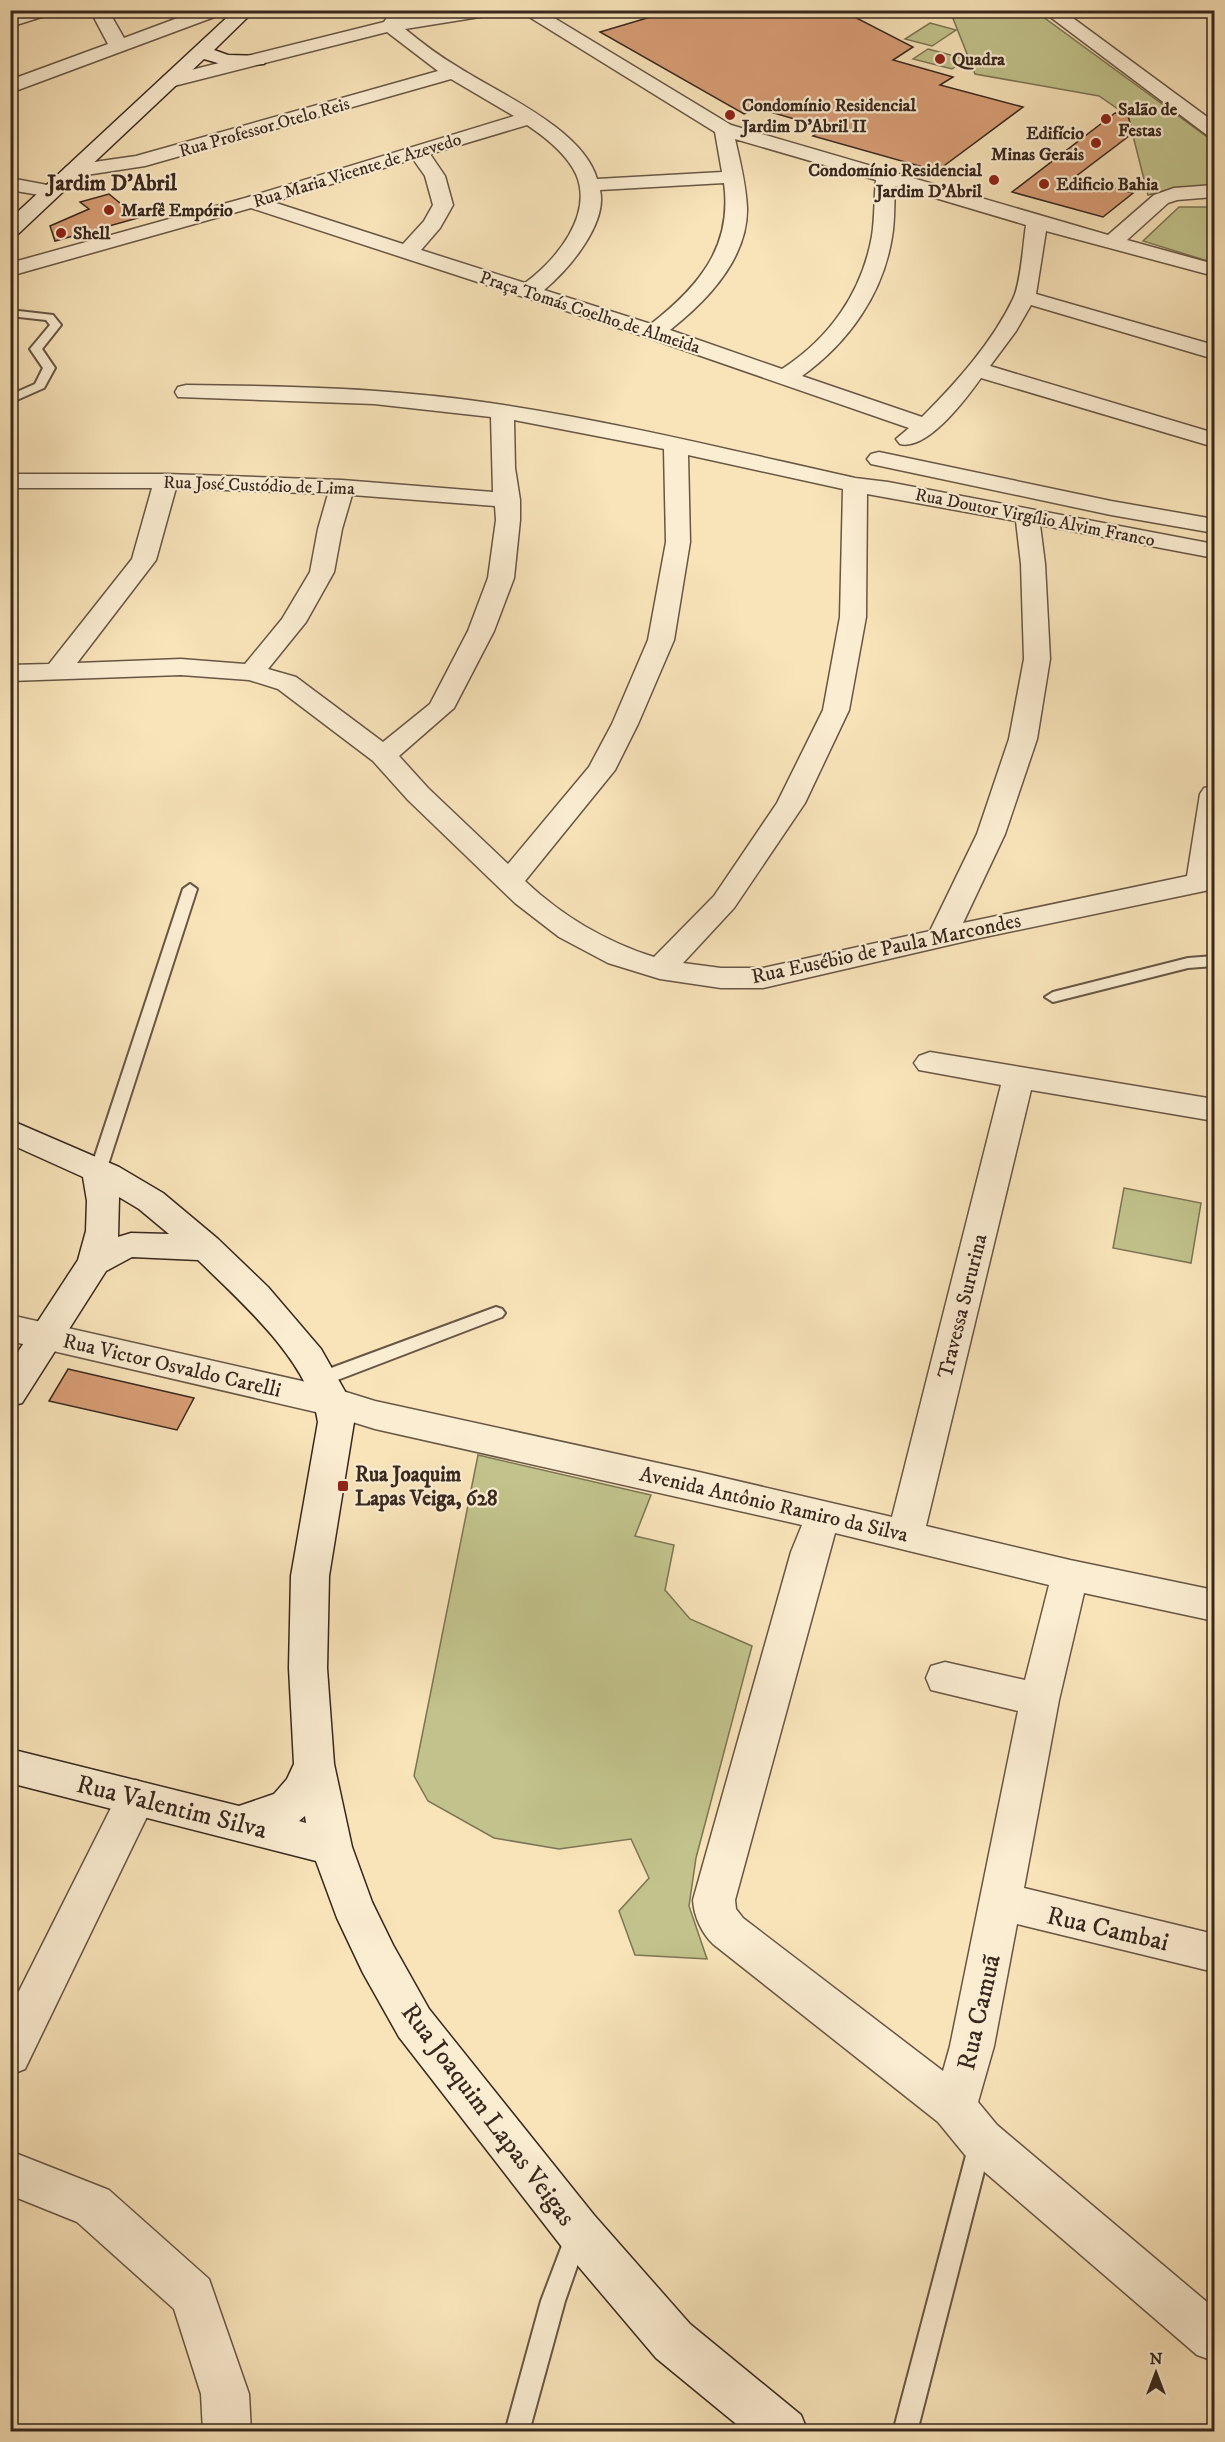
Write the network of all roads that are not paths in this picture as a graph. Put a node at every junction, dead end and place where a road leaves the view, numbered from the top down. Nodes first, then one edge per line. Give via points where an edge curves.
1 (45, 10) edge
2 (99, 10) edge
3 (223, 10) edge
4 (246, 10) edge
5 (492, 10) edge
6 (527, 10) edge
7 (1050, 10) edge
8 (396, 18) edge
9 (10, 22) edge
10 (119, 46) junction
11 (203, 50) junction
12 (257, 60) junction
13 (453, 73) junction
14 (170, 81) junction
15 (10, 87) edge
16 (529, 118) junction
17 (724, 129) junction
18 (1215, 131) edge
19 (417, 152) junction
20 (73, 171) junction
21 (732, 177) junction
22 (886, 177) junction
23 (10, 184) edge
24 (589, 185) junction
25 (51, 191) junction
26 (1215, 191) edge
27 (252, 202) junction
28 (1037, 222) junction
29 (10, 231) edge
30 (1114, 241) junction
31 (408, 252) junction
32 (10, 270) edge
33 (1215, 270) edge
34 (529, 291) junction
35 (1025, 297) junction
36 (10, 313) edge
37 (654, 332) junction
38 (1215, 352) edge
39 (978, 370) junction
40 (785, 377) junction
41 (186, 392) dead end
42 (10, 400) edge
43 (502, 413) junction
44 (926, 426) junction
45 (1215, 440) edge
46 (676, 447) junction
47 (879, 459) junction
48 (10, 480) edge
49 (166, 482) junction
50 (855, 485) junction
51 (342, 487) junction
52 (508, 500) junction
53 (1027, 515) junction
54 (1214, 526) edge
55 (1214, 554) edge
56 (57, 671) junction
57 (252, 672) junction
58 (10, 673) edge
59 (383, 755) junction
60 (1215, 794) edge
61 (509, 881) junction
62 (1208, 881) edge
63 (190, 889) dead end
64 (942, 938) junction
65 (1215, 961) edge
66 (660, 969) junction
67 (1053, 997) dead end
68 (930, 1062) dead end
69 (1019, 1077) junction
70 (1215, 1110) edge
71 (10, 1131) edge
72 (98, 1171) junction
73 (206, 1248) junction
74 (94, 1262) junction
75 (496, 1313) dead end
76 (10, 1328) edge
77 (44, 1337) junction
78 (327, 1390) junction
79 (10, 1393) edge
80 (824, 1515) junction
81 (906, 1534) junction
82 (1070, 1575) junction
83 (1215, 1605) edge
84 (945, 1678) dead end
85 (1040, 1700) junction
86 (315, 1764) junction
87 (10, 1766) edge
88 (136, 1798) junction
89 (240, 1823) junction
90 (332, 1847) junction
91 (1002, 1902) junction
92 (1215, 1953) edge
93 (10, 2055) edge
94 (954, 2107) junction
95 (981, 2140) junction
96 (10, 2173) edge
97 (578, 2231) junction
98 (1215, 2338) edge
99 (227, 2432) edge
100 (517, 2432) edge
101 (784, 2432) edge
102 (905, 2432) edge

1 - 9 street
2 - 10 street
3 - 10 street
4 - 11 street
5 - 8 street
6 - 17 street
7 - 18 street
8 - 12 street
8 - 13 street via 411,44
10 - 15 street
11 - 12 street via 224,61
11 - 14 street
12 - 14 street
13 - 16 street
13 - 20 street, Rua Professor Otelo Reis via 138,162
14 - 20 street
16 - 19 street, Rua Maria Vicente de Azevedo
16 - 24 street via 576,156
17 - 21 street
17 - 22 street
19 - 27 street, Rua Maria Vicente de Azevedo
19 - 31 street via 435,174 443,205 433,224
20 - 25 street
21 - 24 street
21 - 37 street via 736,218 726,253 696,295
22 - 28 street
22 - 40 street via 882,235 864,295 834,334 801,368
23 - 25 street
24 - 34 street via 591,195 582,229 559,266
25 - 29 street
26 - 30 street via 1174,194 1161,199
27 - 31 street, Praça Tomás Coelho de Almeida
27 - 32 street, Rua Maria Vicente de Azevedo
28 - 30 street
28 - 35 street
30 - 33 street
31 - 34 street, Praça Tomás Coelho de Almeida
34 - 37 street, Praça Tomás Coelho de Almeida
35 - 38 street
35 - 39 street
36 - 42 lane via 49,317 56,325 36,349 49,368 40,386
37 - 40 street, Praça Tomás Coelho de Almeida
39 - 44 street
39 - 45 street
40 - 44 street, Praça Tomás Coelho de Almeida
41 - 43 street via 315,394 436,403
43 - 46 street
43 - 52 street
44 - 47 street
46 - 50 street
46 - 61 street via 678,542 661,640 601,770
47 - 50 street
47 - 54 street, Rua Doutor Virgílio Alvim Franco
48 - 49 street, Rua José Custódio de Lima
49 - 51 street, Rua José Custódio de Lima
49 - 56 street via 144,560
50 - 53 street, Rua Doutor Virgílio Alvim Franco
50 - 66 street via 853,617 836,710 791,803 724,902
51 - 52 street, Rua José Custódio de Lima
51 - 57 street via 322,572 293,622
52 - 59 street via 501,578 481,631 441,708
53 - 55 street, Rua Doutor Virgílio Alvim Franco
53 - 64 street via 1037,659 1023,739 991,834
54 - 55 street
56 - 57 street, Rua Eusébio de Paula Marcondes via 182,667
56 - 58 street, Rua Eusébio de Paula Marcondes
57 - 59 street, Rua Eusébio de Paula Marcondes via 287,683
59 - 61 street, Rua Eusébio de Paula Marcondes
60 - 62 street
61 - 66 street, Rua Eusébio de Paula Marcondes via 569,930 619,956
62 - 64 street, Rua Eusébio de Paula Marcondes
63 - 72 lane
64 - 66 street, Rua Eusébio de Paula Marcondes via 763,978 721,978
65 - 67 lane via 1188,963
68 - 69 street
69 - 70 street
69 - 81 street, Travessa Sururina
71 - 72 street, Rua Joaquim Lapas Veigas
72 - 73 street, Rua Joaquim Lapas Veigas via 151,1201
72 - 74 street via 103,1231
73 - 74 street via 131,1245
73 - 78 street, Rua Joaquim Lapas Veigas via 287,1330
74 - 77 street
75 - 78 lane via 371,1362
76 - 77 street, Rua Victor Osvaldo Carelli
77 - 78 street, Rua Victor Osvaldo Carelli
77 - 79 street
78 - 80 street, Avenida Antônio Ramiro da Silva via 375,1415
78 - 86 street, Rua Joaquim Lapas Veigas via 336,1422 310,1576 308,1668
80 - 81 street, Avenida Antônio Ramiro da Silva
80 - 94 street via 807,1563 714,1911 728,1930
81 - 82 street, Avenida Antônio Ramiro da Silva
82 - 83 street, Avenida Antônio Ramiro da Silva
82 - 85 street, Rua Camuã
84 - 85 street
85 - 91 street, Rua Camuã
86 - 89 street via 303,1792 292,1804 276,1814
86 - 90 street, Rua Joaquim Lapas Veigas
87 - 88 street, Rua Valentim Silva
88 - 89 street, Rua Valentim Silva
88 - 93 street
89 - 90 street, Rua Valentim Silva
90 - 97 street, Rua Joaquim Lapas Veigas via 352,1905 414,2023
91 - 92 street, Rua Cambai
91 - 94 street, Rua Camuã via 972,2046
94 - 95 street
95 - 98 street
95 - 102 lane
96 - 99 street via 93,2206 193,2295 225,2394
97 - 100 lane
97 - 101 street, Rua Joaquim Lapas Veigas via 673,2342

